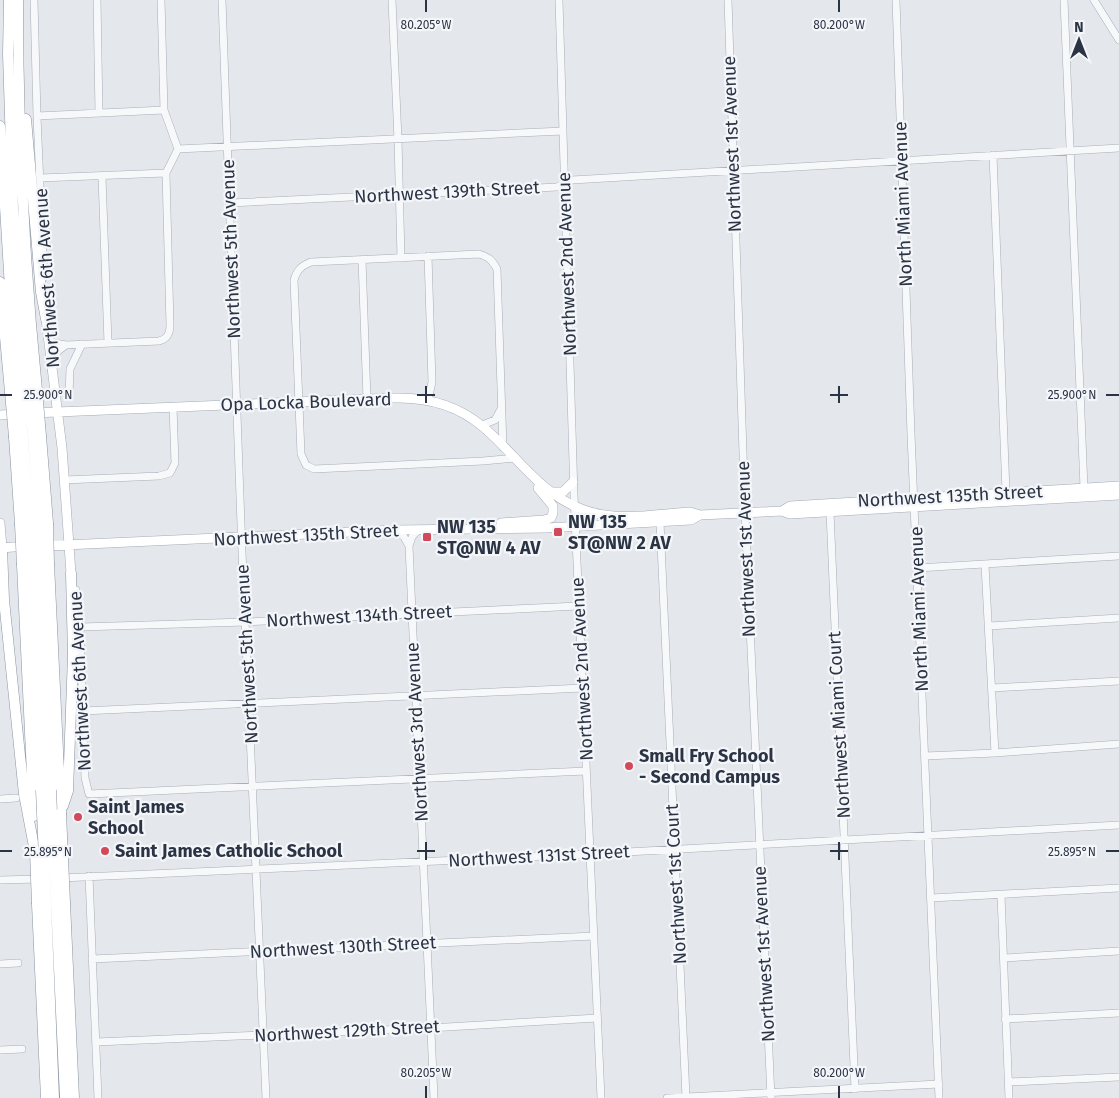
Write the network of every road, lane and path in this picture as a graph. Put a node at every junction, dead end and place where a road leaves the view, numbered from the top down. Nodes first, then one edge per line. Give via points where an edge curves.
1 (9, 0) edge
2 (18, 0) edge
3 (34, 0) edge
4 (96, 0) edge
5 (161, 0) edge
6 (222, 0) edge
7 (392, 0) edge
8 (559, 0) edge
9 (728, 0) edge
10 (896, 0) edge
11 (1064, 0) edge
12 (1094, 0) edge
13 (18, 37) junction
14 (1119, 40) edge
15 (164, 110) junction
16 (99, 113) junction
17 (37, 116) junction
18 (0, 126) edge
19 (563, 131) junction
20 (398, 140) junction
21 (228, 147) junction
22 (1119, 148) edge
23 (178, 150) junction
24 (1070, 151) junction
25 (993, 156) junction
26 (902, 161) junction
27 (733, 171) junction
28 (166, 173) junction
29 (102, 177) junction
30 (40, 178) junction
31 (565, 184) junction
32 (398, 195) junction
33 (230, 203) junction
34 (428, 256) junction
35 (401, 258) junction
36 (362, 260) junction
37 (0, 282) edge
38 (46, 319) junction
39 (48, 339) junction
40 (108, 343) junction
41 (82, 344) junction
42 (66, 345) junction
43 (51, 363) junction
44 (23, 391) junction
45 (69, 394) dead end
46 (367, 399) junction
47 (428, 400) junction
48 (299, 402) junction
49 (236, 405) junction
50 (174, 407) junction
51 (501, 409) junction
52 (57, 412) junction
53 (0, 415) edge
54 (482, 425) junction
55 (28, 436) junction
56 (503, 447) junction
57 (514, 458) junction
58 (529, 475) junction
59 (64, 480) junction
60 (573, 482) junction
61 (1119, 486) edge
62 (1084, 488) junction
63 (550, 492) junction
64 (1006, 492) junction
65 (1119, 495) edge
66 (864, 501) junction
67 (915, 502) junction
68 (574, 506) junction
69 (782, 511) junction
70 (830, 512) junction
71 (744, 513) junction
72 (700, 515) junction
73 (620, 516) junction
74 (0, 522) edge
75 (660, 522) junction
76 (34, 524) junction
77 (576, 524) junction
78 (474, 528) junction
79 (396, 530) junction
80 (418, 530) junction
81 (241, 537) junction
82 (69, 545) junction
83 (409, 546) junction
84 (1, 548) edge
85 (1119, 556) edge
86 (36, 564) junction
87 (985, 565) junction
88 (917, 568) junction
89 (71, 573) junction
90 (578, 606) junction
91 (411, 614) junction
92 (1119, 618) edge
93 (246, 622) junction
94 (989, 626) junction
95 (80, 627) junction
96 (1119, 681) edge
97 (583, 688) junction
98 (992, 688) junction
99 (414, 695) junction
100 (249, 704) junction
101 (83, 710) junction
102 (1119, 744) edge
103 (996, 753) junction
104 (925, 756) junction
105 (586, 771) junction
106 (419, 778) junction
107 (253, 786) junction
108 (42, 792) junction
109 (0, 799) edge
110 (1119, 825) edge
111 (928, 834) junction
112 (844, 839) junction
113 (759, 844) junction
114 (674, 849) junction
115 (590, 854) junction
116 (423, 861) junction
117 (256, 869) junction
118 (88, 876) junction
119 (0, 880) edge
120 (1119, 888) edge
121 (1001, 895) junction
122 (931, 898) junction
123 (51, 903) junction
124 (594, 936) junction
125 (426, 943) junction
126 (259, 951) junction
127 (1119, 951) edge
128 (1004, 958) junction
129 (92, 959) junction
130 (18, 963) dead end
131 (0, 964) edge
132 (1119, 1013) edge
133 (597, 1018) junction
134 (1005, 1019) junction
135 (430, 1028) junction
136 (263, 1035) junction
137 (96, 1042) junction
138 (22, 1049) dead end
139 (0, 1050) edge
140 (73, 1065) junction
141 (1119, 1076) edge
142 (1009, 1082) junction
143 (939, 1084) junction
144 (855, 1089) junction
145 (771, 1096) edge
146 (686, 1097) edge
147 (44, 1098) edge
148 (54, 1098) edge
149 (64, 1098) edge
150 (74, 1098) edge
151 (81, 1098) edge
152 (98, 1098) edge
153 (266, 1098) edge
154 (434, 1098) edge
155 (601, 1098) edge
156 (668, 1098) edge
157 (940, 1098) edge
158 (1009, 1098) edge

1 - 44 highway via 13,208
2 - 13 highway
3 - 17 street, Northwest 6th Avenue
4 - 16 street
5 - 15 street
6 - 21 street, Northwest 5th Avenue
7 - 20 street
8 - 19 street, Northwest 2nd Avenue
9 - 27 street, Northwest 1st Avenue
10 - 26 street, North Miami Avenue
11 - 24 street
12 - 14 street
13 - 38 highway
13 - 44 highway via 25,244
15 - 16 street
15 - 23 street
16 - 17 street
17 - 30 street, Northwest 6th Avenue
18 - 44 highway via 8,270
19 - 20 street
19 - 31 street, Northwest 2nd Avenue
20 - 21 street
20 - 32 street
21 - 23 street
21 - 33 street, Northwest 5th Avenue
22 - 24 street, Northwest 139th Street
23 - 28 street
24 - 25 street, Northwest 139th Street
24 - 62 street
25 - 26 street, Northwest 139th Street
25 - 64 street
26 - 27 street, Northwest 139th Street
26 - 67 street, North Miami Avenue
27 - 31 street, Northwest 139th Street via 572,180
27 - 71 street, Northwest 1st Avenue
28 - 29 street
28 - 40 street via 169,334 159,341
29 - 30 street
29 - 40 street
30 - 38 street, Northwest 6th Avenue
31 - 32 street, Northwest 139th Street
31 - 60 street, Northwest 2nd Avenue
32 - 33 street, Northwest 139th Street
32 - 35 street
33 - 49 street, Northwest 5th Avenue
34 - 35 street
34 - 47 street via 432,382
34 - 51 street via 479,254 487,256 497,269
35 - 36 street
36 - 46 street
36 - 48 street via 311,262 298,270 294,280
37 - 44 highway
38 - 39 main road, Northwest 6th Avenue
39 - 42 street
39 - 43 main road, Northwest 6th Avenue
40 - 41 street
41 - 42 street
41 - 45 street via 70,369
42 - 43 street
43 - 52 main road, Northwest 6th Avenue
44 - 55 highway, bridge
44 - 55 highway, bridge
46 - 47 main road, Opa Locka Boulevard
46 - 48 main road, Opa Locka Boulevard
47 - 54 main road, Opa Locka Boulevard via 456,410
48 - 49 main road, Opa Locka Boulevard
48 - 57 street via 301,454 306,465 314,469
49 - 50 main road, Opa Locka Boulevard
49 - 81 street, Northwest 5th Avenue
50 - 52 main road, Opa Locka Boulevard
50 - 59 street via 175,460 168,474
51 - 54 street via 495,420
51 - 56 street
52 - 53 main road, Opa Locka Boulevard
52 - 59 main road, Northwest 6th Avenue
54 - 56 main road, Opa Locka Boulevard
55 - 76 highway
55 - 76 highway
56 - 57 main road, Opa Locka Boulevard
57 - 58 main road, Opa Locka Boulevard
58 - 63 main road, Opa Locka Boulevard
58 - 78 main road via 553,504 551,518 492,523
59 - 82 main road, Northwest 6th Avenue
60 - 63 main road via 563,492
60 - 68 street, Northwest 2nd Avenue
61 - 62 main road, Northwest 135th Street
62 - 64 main road, Northwest 135th Street
63 - 68 main road, Opa Locka Boulevard
64 - 67 main road, Northwest 135th Street
65 - 67 main road, Northwest 135th Street
66 - 67 main road, Northwest 135th Street
66 - 69 main road, Northwest 135th Street via 790,506
66 - 70 main road via 832,507
67 - 70 main road, Northwest 135th Street
67 - 88 street, North Miami Avenue
68 - 73 main road, Northwest 135th Street via 592,513
68 - 77 street, Northwest 2nd Avenue
69 - 70 main road, Northwest 135th Street via 790,514
69 - 71 main road, Northwest 135th Street
70 - 112 street, Northwest Miami Court
71 - 72 main road, Northwest 135th Street
71 - 113 street, Northwest 1st Avenue
72 - 73 main road, Northwest 135th Street via 690,512
72 - 75 main road, Northwest 135th Street via 690,520
73 - 77 main road
74 - 84 main road
75 - 77 main road, Northwest 135th Street
75 - 114 street, Northwest 1st Court
76 - 86 highway, bridge
76 - 86 highway, bridge
77 - 78 main road, Northwest 135th Street
77 - 90 street, Northwest 2nd Avenue
78 - 80 main road, Northwest 135th Street
79 - 80 main road, Northwest 135th Street
79 - 81 main road, Northwest 135th Street
79 - 83 street
80 - 83 street
81 - 82 main road, Northwest 135th Street
81 - 93 street, Northwest 5th Avenue
82 - 84 main road, Northwest 135th Street
82 - 89 main road, Northwest 6th Avenue
83 - 91 street, Northwest 3rd Avenue
84 - 108 highway via 4,600
85 - 87 street
86 - 108 highway
86 - 108 highway
87 - 88 street
87 - 94 street
88 - 104 street, North Miami Avenue
89 - 95 street, Northwest 6th Avenue
89 - 108 highway via 73,656
90 - 91 street, Northwest 134th Street
90 - 97 street, Northwest 2nd Avenue
91 - 93 street, Northwest 134th Street
91 - 99 street, Northwest 3rd Avenue
92 - 94 street
93 - 95 street, Northwest 134th Street
93 - 100 street, Northwest 5th Avenue
94 - 98 street
95 - 101 street, Northwest 6th Avenue
96 - 98 street
97 - 99 street
97 - 105 street, Northwest 2nd Avenue
98 - 103 street
99 - 100 street
99 - 106 street, Northwest 3rd Avenue
100 - 101 street
100 - 107 street, Northwest 5th Avenue
101 - 107 street, Northwest 6th Avenue via 85,778 89,794
102 - 103 street
103 - 104 street
104 - 111 street, North Miami Avenue
105 - 106 street
105 - 115 street, Northwest 2nd Avenue
106 - 107 street
106 - 116 street, Northwest 3rd Avenue
107 - 117 street, Northwest 5th Avenue
108 - 109 street
108 - 123 highway, bridge
108 - 123 highway, bridge via 35,852
108 - 123 highway, bridge via 60,813
110 - 111 street, Northwest 131st Street
111 - 112 street, Northwest 131st Street
111 - 122 street, North Miami Avenue
112 - 113 street, Northwest 131st Street
112 - 144 street, Northwest Miami Court
113 - 114 street, Northwest 131st Street
113 - 145 street, Northwest 1st Avenue
114 - 115 street, Northwest 131st Street
114 - 146 street, Northwest 1st Court
115 - 116 street, Northwest 131st Street
115 - 124 street, Northwest 2nd Avenue
116 - 117 street, Northwest 131st Street
116 - 125 street, Northwest 3rd Avenue
117 - 118 street, Northwest 131st Street
117 - 126 street, Northwest 5th Avenue
118 - 119 street, Northwest 131st Street
118 - 129 street
120 - 121 street
121 - 122 street
121 - 128 street
122 - 143 street, North Miami Avenue
123 - 140 highway
123 - 147 highway
123 - 148 highway
123 - 149 highway
124 - 125 street, Northwest 130th Street
124 - 133 street, Northwest 2nd Avenue
125 - 126 street, Northwest 130th Street
125 - 135 street, Northwest 3rd Avenue
126 - 129 street, Northwest 130th Street
126 - 136 street, Northwest 5th Avenue
127 - 128 street
128 - 134 street
129 - 137 street
130 - 131 street
132 - 134 street
133 - 135 street, Northwest 129th Street
133 - 155 street, Northwest 2nd Avenue
134 - 142 street
135 - 136 street, Northwest 129th Street
135 - 154 street, Northwest 3rd Avenue
136 - 137 street, Northwest 129th Street
136 - 153 street, Northwest 5th Avenue
137 - 152 street
138 - 139 street
140 - 150 highway
140 - 151 highway via 80,1082
141 - 142 street
142 - 158 street
143 - 144 street
143 - 157 street, North Miami Avenue
144 - 145 street
145 - 146 street
146 - 156 street

